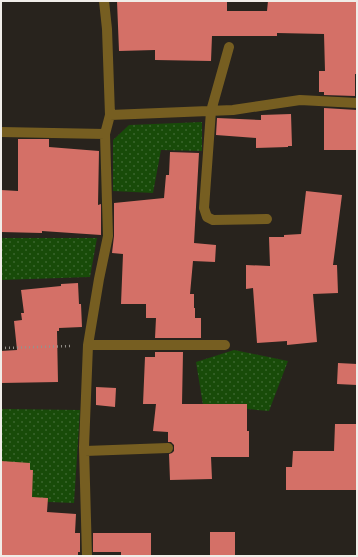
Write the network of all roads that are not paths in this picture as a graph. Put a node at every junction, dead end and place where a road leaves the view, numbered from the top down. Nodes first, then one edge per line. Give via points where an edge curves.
1 (104, 1) edge
2 (229, 47) dead end
3 (357, 102) edge
4 (211, 111) junction
5 (110, 115) junction
6 (1, 132) edge
7 (105, 134) junction
8 (267, 219) dead end
9 (88, 345) junction
10 (225, 345) dead end
11 (168, 448) dead end
12 (85, 451) junction
13 (87, 556) edge

1 - 5 street
2 - 4 street
3 - 4 street via 300,100
4 - 5 street
4 - 8 street via 204,208 206,217 213,220
5 - 7 street
6 - 7 street
7 - 9 street via 108,236 98,279
9 - 10 street
9 - 12 street
11 - 12 street
12 - 13 street

